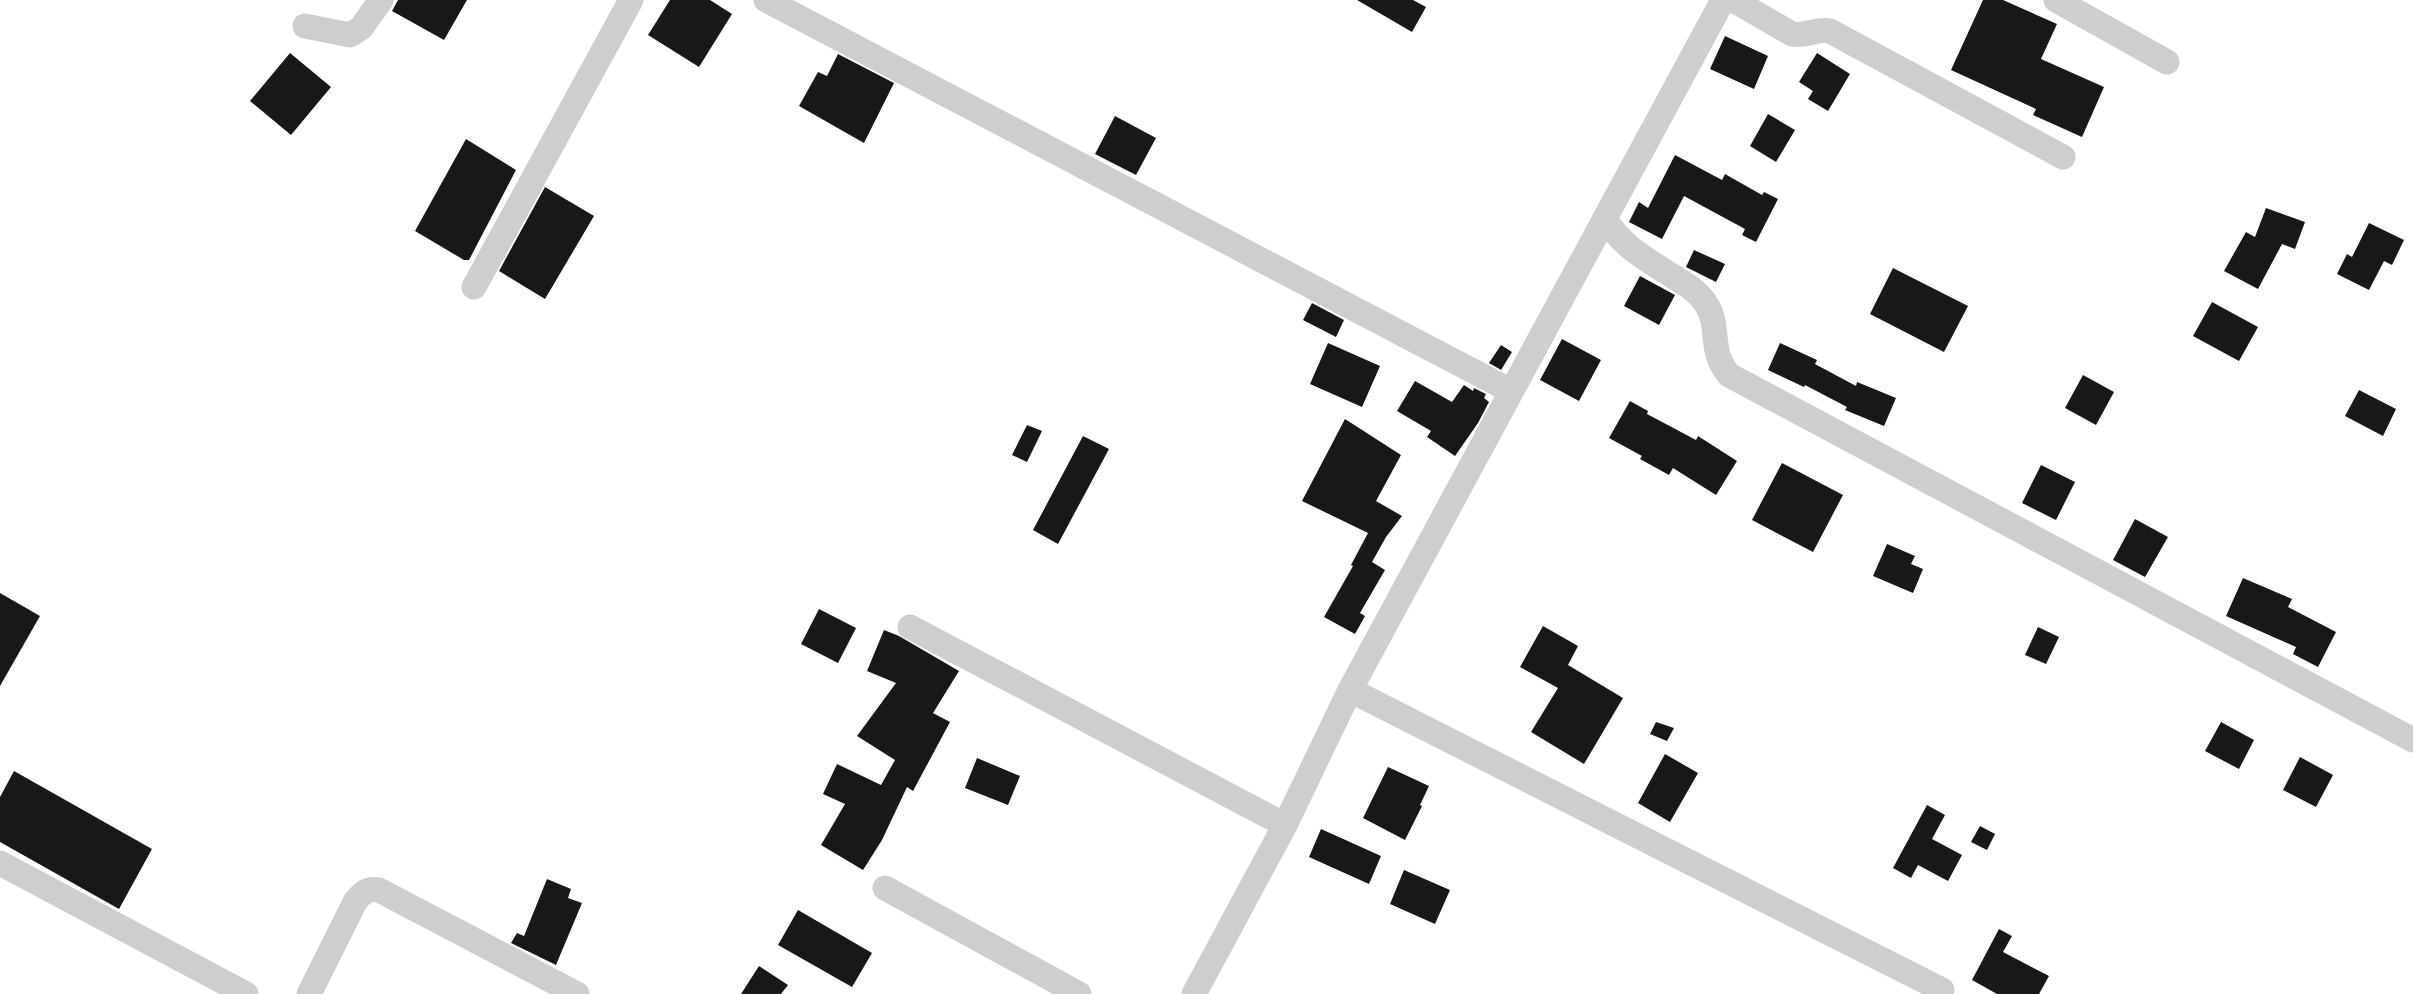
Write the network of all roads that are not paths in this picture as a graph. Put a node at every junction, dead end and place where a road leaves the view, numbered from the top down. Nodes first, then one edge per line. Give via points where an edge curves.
1 (381, 0) edge
2 (631, 0) edge
3 (766, 0) edge
4 (1723, 0) edge
5 (1734, 0) edge
6 (2056, 0) edge
7 (305, 26) dead end
8 (2167, 62) dead end
9 (2063, 157) dead end
10 (1605, 218) junction
11 (474, 286) dead end
12 (1511, 391) junction
13 (910, 627) dead end
14 (1350, 690) junction
15 (2413, 740) edge
16 (1285, 825) junction
17 (0, 863) edge
18 (885, 888) dead end
19 (1942, 990) dead end
20 (246, 994) edge
21 (309, 994) edge
22 (577, 994) edge
23 (1079, 994) edge
24 (1194, 994) edge

1 - 7 street via 361,28 350,35
2 - 11 street
3 - 12 street
4 - 10 street
5 - 9 street via 1792,34 1802,35 1824,29 1836,33
6 - 8 street
10 - 12 street
10 - 15 street via 1630,248 1691,288 1705,302 1713,320 1718,360 1729,375
12 - 14 street
13 - 16 street
14 - 16 street
14 - 19 street
16 - 24 street
17 - 20 street
18 - 23 street
21 - 22 street via 355,902 362,893 372,889

